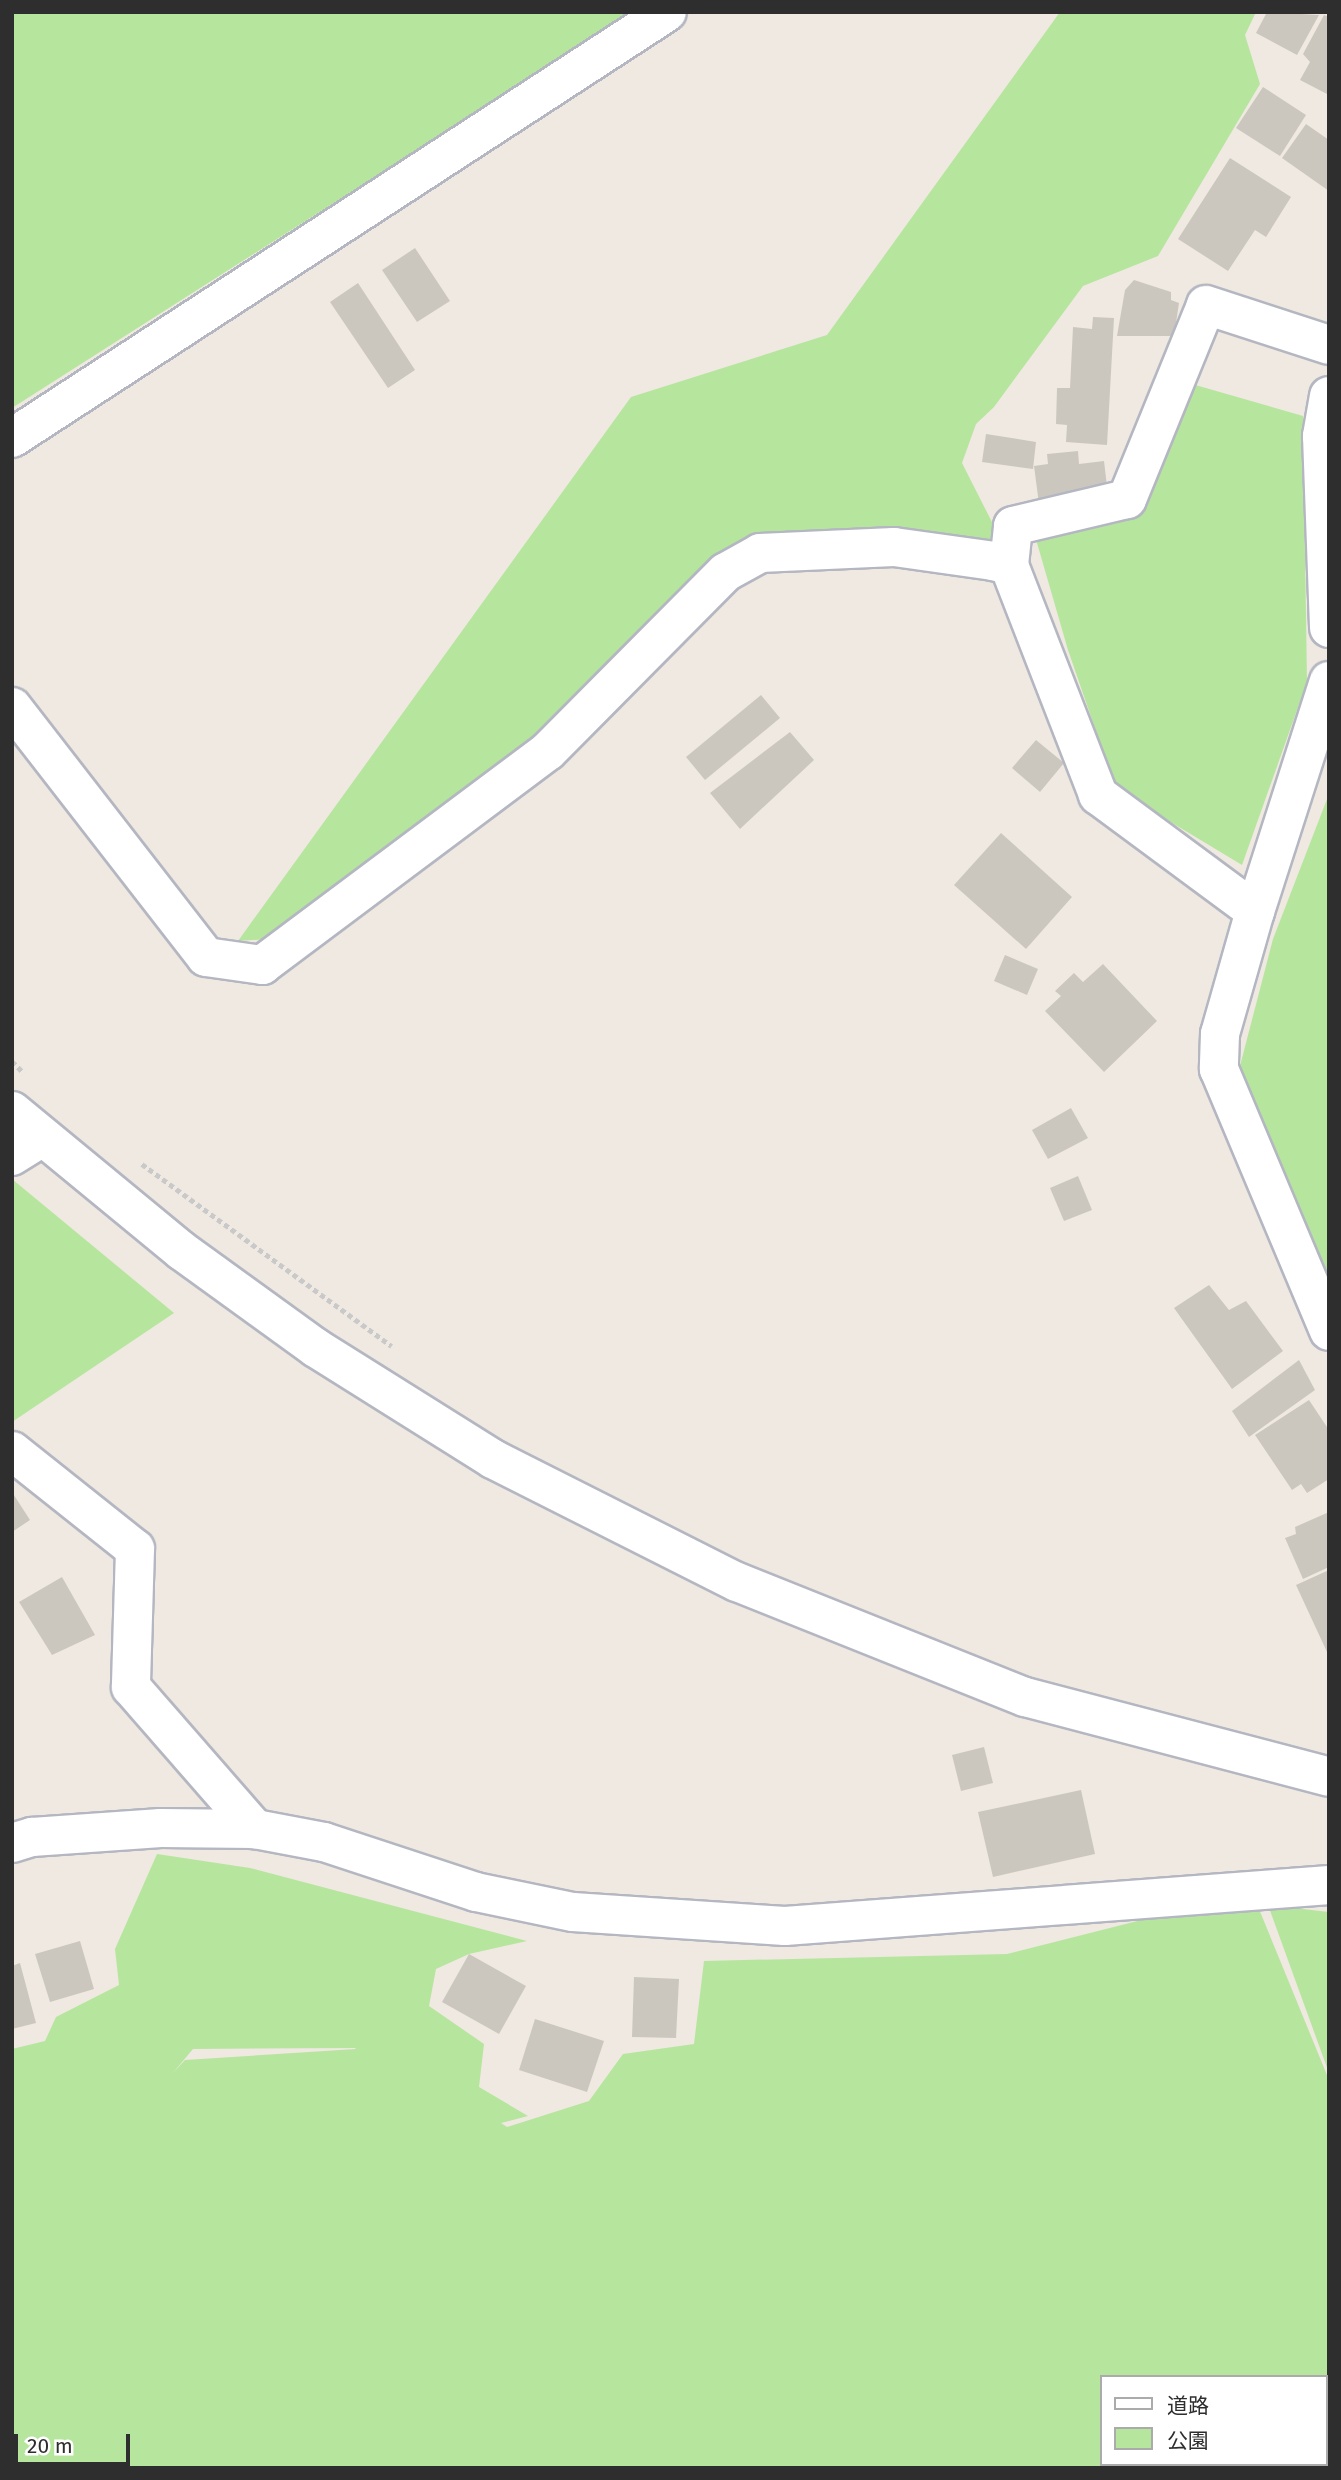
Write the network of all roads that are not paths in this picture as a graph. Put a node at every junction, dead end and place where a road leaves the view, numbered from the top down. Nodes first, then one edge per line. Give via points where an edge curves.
1 (667, 12) edge
2 (1329, 345) edge
3 (1329, 396) edge
4 (12, 438) edge
5 (1009, 565) junction
6 (1329, 628) edge
7 (1329, 681) edge
8 (12, 707) edge
9 (1255, 911) junction
10 (22, 1095) edge
11 (28, 1147) edge
12 (1329, 1331) edge
13 (12, 1451) edge
14 (1329, 1777) edge
15 (255, 1829) junction
16 (12, 1843) edge
17 (1329, 1885) edge

1 - 4 street
2 - 5 street via 1206,305 1127,499 1013,526
3 - 6 street via 1322,436
5 - 8 street via 894,547 760,553 726,572 548,751 262,965 206,957
5 - 9 street via 1098,795
7 - 9 street
9 - 12 street via 1220,1034 1219,1069
10 - 11 street
11 - 14 street via 316,1348 493,1459 737,1583 1025,1697
13 - 15 street via 135,1549 131,1687
15 - 16 street via 162,1828 32,1837
15 - 17 street via 324,1842 476,1892 573,1912 785,1926

